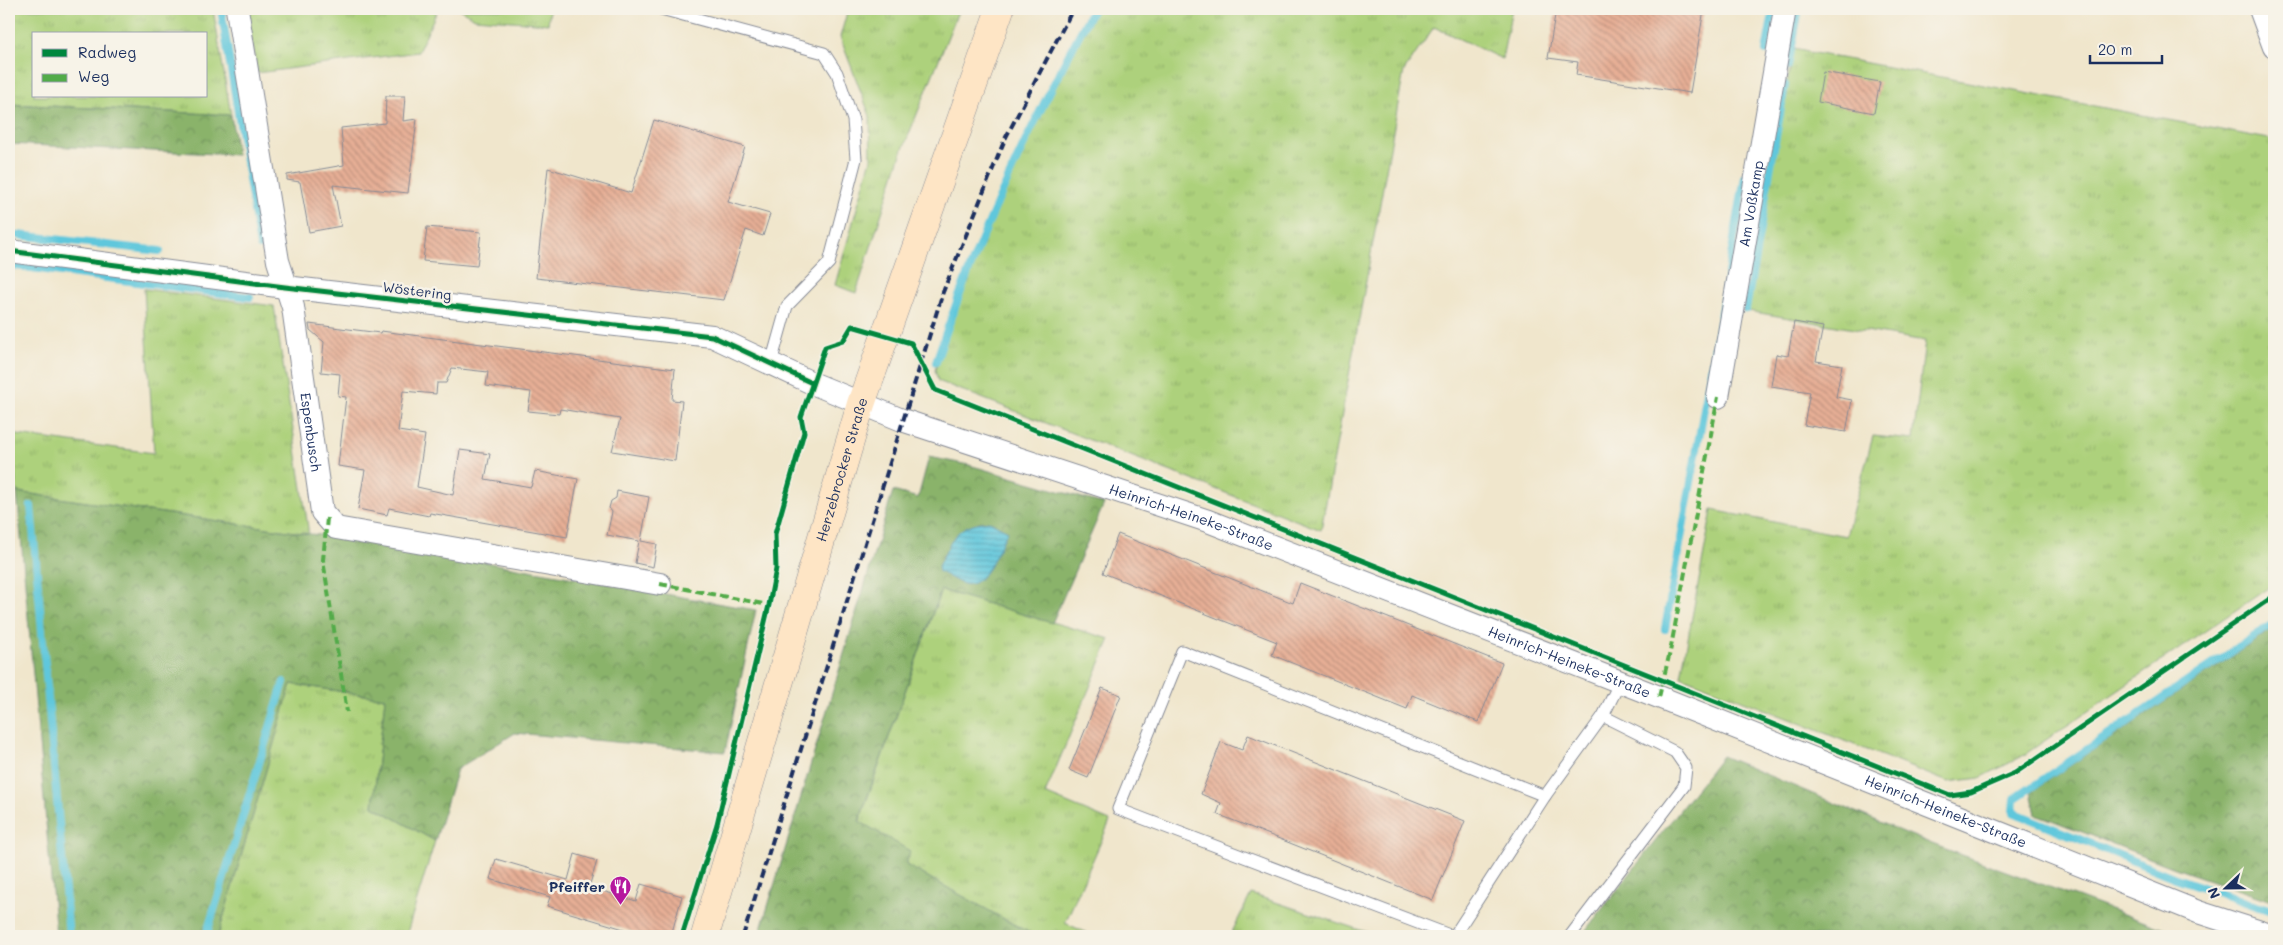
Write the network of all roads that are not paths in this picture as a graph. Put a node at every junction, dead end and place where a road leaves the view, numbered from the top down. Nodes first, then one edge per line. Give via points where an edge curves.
1 (237, 9) edge
2 (661, 9) edge
3 (1000, 9) edge
4 (1785, 9) edge
5 (2260, 9) edge
6 (2274, 47) edge
7 (9, 251) edge
8 (286, 287) junction
9 (771, 364) junction
10 (1718, 397) dead end
11 (861, 404) junction
12 (660, 584) dead end
13 (1620, 682) junction
14 (1603, 716) junction
15 (1545, 796) junction
16 (705, 936) edge
17 (1453, 936) edge
18 (1570, 936) edge
19 (2273, 936) edge

1 - 8 street, Espenbusch via 278,261
2 - 9 lane via 824,53 837,73 853,120 856,159 829,263 787,306
3 - 11 main road, Herzebrocker Straße
4 - 10 street, Am Voßkamp
5 - 6 street
7 - 8 street, Wöstering
8 - 9 street, Wöstering via 712,336
8 - 12 street, Espenbusch via 293,307 322,512 336,528
9 - 11 street, Wöstering
11 - 13 street, Heinrich-Heineke-Straße via 1208,521
11 - 16 main road, Herzebrocker Straße
13 - 14 lane
13 - 19 street, Heinrich-Heineke-Straße via 2189,909
14 - 15 lane
14 - 18 lane via 1675,752 1686,768 1684,786
15 - 17 lane
15 - 17 lane via 1182,651 1118,809

